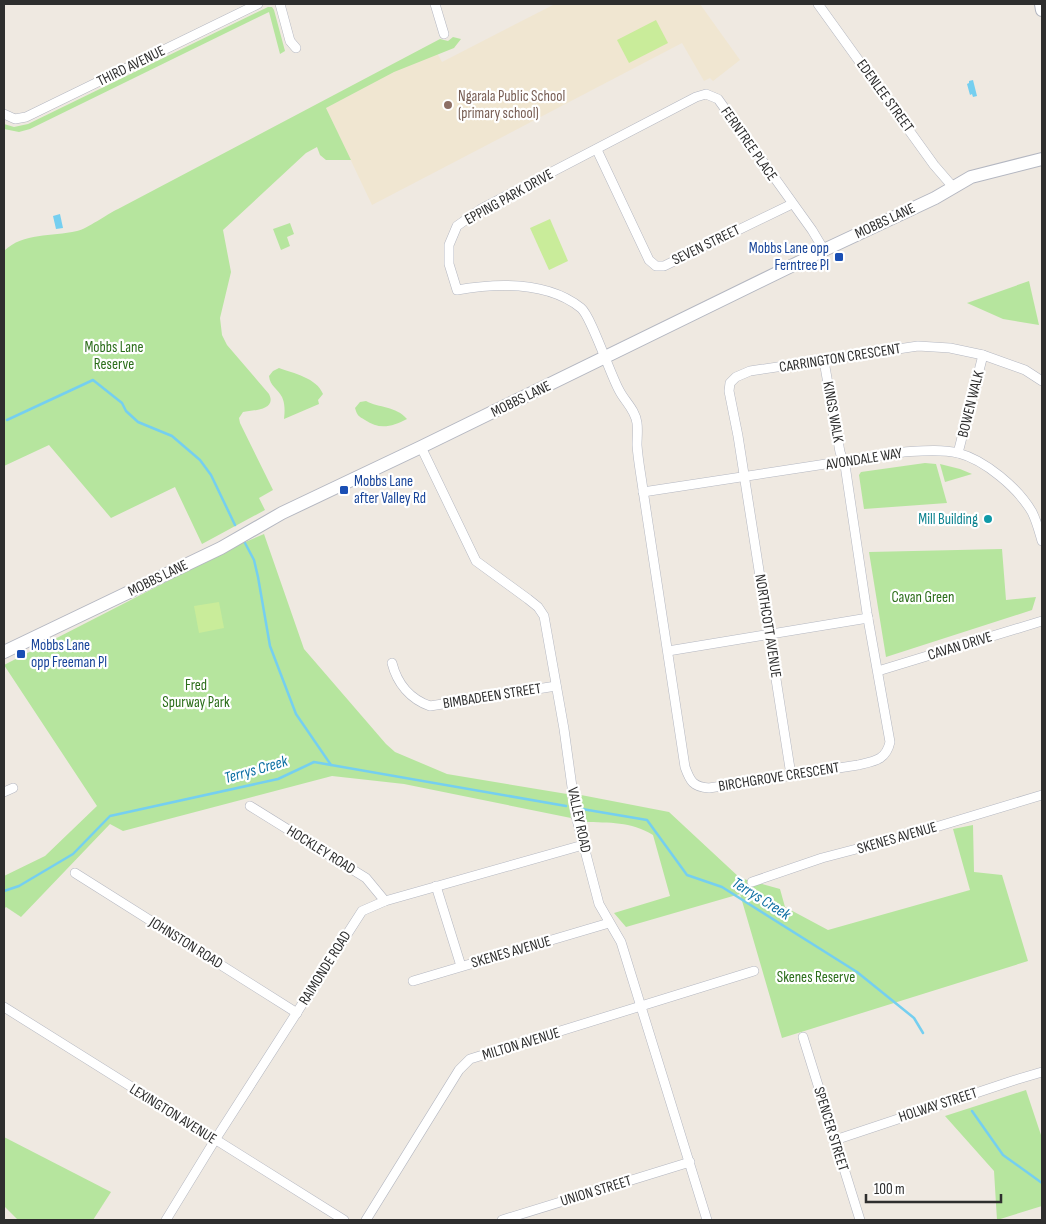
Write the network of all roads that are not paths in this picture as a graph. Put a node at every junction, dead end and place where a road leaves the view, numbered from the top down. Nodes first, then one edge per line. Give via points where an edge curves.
1 (258, 4) edge
2 (280, 4) edge
3 (435, 4) edge
4 (818, 4) edge
5 (1041, 4) edge
6 (1042, 10) edge
7 (444, 34) dead end
8 (296, 48) dead end
9 (4, 114) edge
10 (597, 150) junction
11 (1042, 159) edge
12 (953, 187) junction
13 (792, 204) junction
14 (824, 250) junction
15 (983, 355) junction
16 (604, 358) junction
17 (824, 361) junction
18 (1042, 382) edge
19 (420, 447) junction
20 (958, 453) junction
21 (844, 461) junction
22 (744, 477) junction
23 (644, 492) junction
24 (1042, 541) edge
25 (868, 618) junction
26 (1042, 621) edge
27 (769, 635) junction
28 (668, 651) junction
29 (4, 652) edge
30 (392, 663) dead end
31 (878, 671) junction
32 (556, 686) junction
33 (791, 775) junction
34 (13, 788) dead end
35 (4, 792) edge
36 (1042, 795) edge
37 (250, 806) dead end
38 (583, 845) junction
39 (75, 872) dead end
40 (752, 882) dead end
41 (436, 886) junction
42 (385, 901) junction
43 (609, 923) junction
44 (461, 966) junction
45 (754, 972) dead end
46 (413, 981) dead end
47 (4, 1007) edge
48 (641, 1007) junction
49 (296, 1013) junction
50 (803, 1037) dead end
51 (1042, 1072) edge
52 (215, 1140) junction
53 (835, 1140) junction
54 (690, 1162) junction
55 (166, 1220) edge
56 (344, 1220) edge
57 (366, 1220) edge
58 (502, 1220) edge
59 (707, 1220) edge
60 (860, 1220) edge

1 - 9 street, THIRD AVENUE via 26,117 12,118
2 - 8 street via 290,41
3 - 7 street
4 - 12 street, EDENLEE STREET
5 - 6 street
10 - 13 street, FERNTREE PLACE via 706,94 718,99
10 - 13 street, SEVEN STREET via 649,260 656,266 664,266
10 - 16 street, EPPING PARK DRIVE via 481,209 457,226 449,245 448,264 457,290 485,285 520,286 570,301 583,310
11 - 12 street, MOBBS LANE via 986,172
12 - 14 street, MOBBS LANE
13 - 14 street, FERNTREE PLACE
14 - 16 street, MOBBS LANE
15 - 17 street, CARRINGTON CRESCENT via 918,346
15 - 18 street, CARRINGTON CRESCENT via 1025,370
15 - 20 street, BOWEN WALK
16 - 19 street, MOBBS LANE
16 - 23 street, BIRCHGROVE CRESCENT via 621,395 634,411
17 - 21 street, KINGS WALK
17 - 22 street, CARRINGTON CRESCENT via 750,371 730,383
19 - 29 street, MOBBS LANE via 282,513 221,548
19 - 32 street, VALLEY ROAD via 476,561 538,607 544,616
20 - 21 street, AVONDALE WAY via 914,451
20 - 24 street, AVONDALE WAY via 987,467 1017,492 1034,517
21 - 22 street, AVONDALE WAY
21 - 25 street, BIRCHGROVE CRESCENT
22 - 23 street, AVONDALE WAY
22 - 27 street, NORTHCOTT AVENUE
23 - 28 street, BIRCHGROVE CRESCENT
25 - 27 street
25 - 31 street, BIRCHGROVE CRESCENT
26 - 31 street, CAVAN DRIVE
27 - 28 street
27 - 33 street, NORTHCOTT AVENUE
28 - 33 street, BIRCHGROVE CRESCENT via 689,779 700,787 709,788
30 - 32 street, BIMBADEEN STREET via 395,675 408,692 417,701 430,706
31 - 33 street, BIRCHGROVE CRESCENT via 890,742 883,757 858,765
32 - 38 street, VALLEY ROAD via 573,804
34 - 35 street
36 - 40 street, SKENES AVENUE via 822,858
37 - 42 street, HOCKLEY ROAD via 366,878
38 - 41 street, RAIMONDE ROAD
38 - 43 street, VALLEY ROAD via 599,904
39 - 49 street, JOHNSTON ROAD
41 - 42 street, RAIMONDE ROAD
41 - 44 street
42 - 49 street, RAIMONDE ROAD via 362,911
43 - 44 street, SKENES AVENUE
43 - 48 street, VALLEY ROAD via 621,942
44 - 46 street, SKENES AVENUE
45 - 48 street, MILTON AVENUE
47 - 52 street, LEXINGTON AVENUE
48 - 54 street, VALLEY ROAD
48 - 57 street, MILTON AVENUE via 470,1059 459,1070
49 - 52 street, RAIMONDE ROAD
50 - 53 street, SPENCER STREET
51 - 53 street, HOLWAY STREET
52 - 55 street, RAIMONDE ROAD
52 - 56 street, LEXINGTON AVENUE
53 - 60 street, SPENCER STREET
54 - 58 street, UNION STREET
54 - 59 street, VALLEY ROAD

